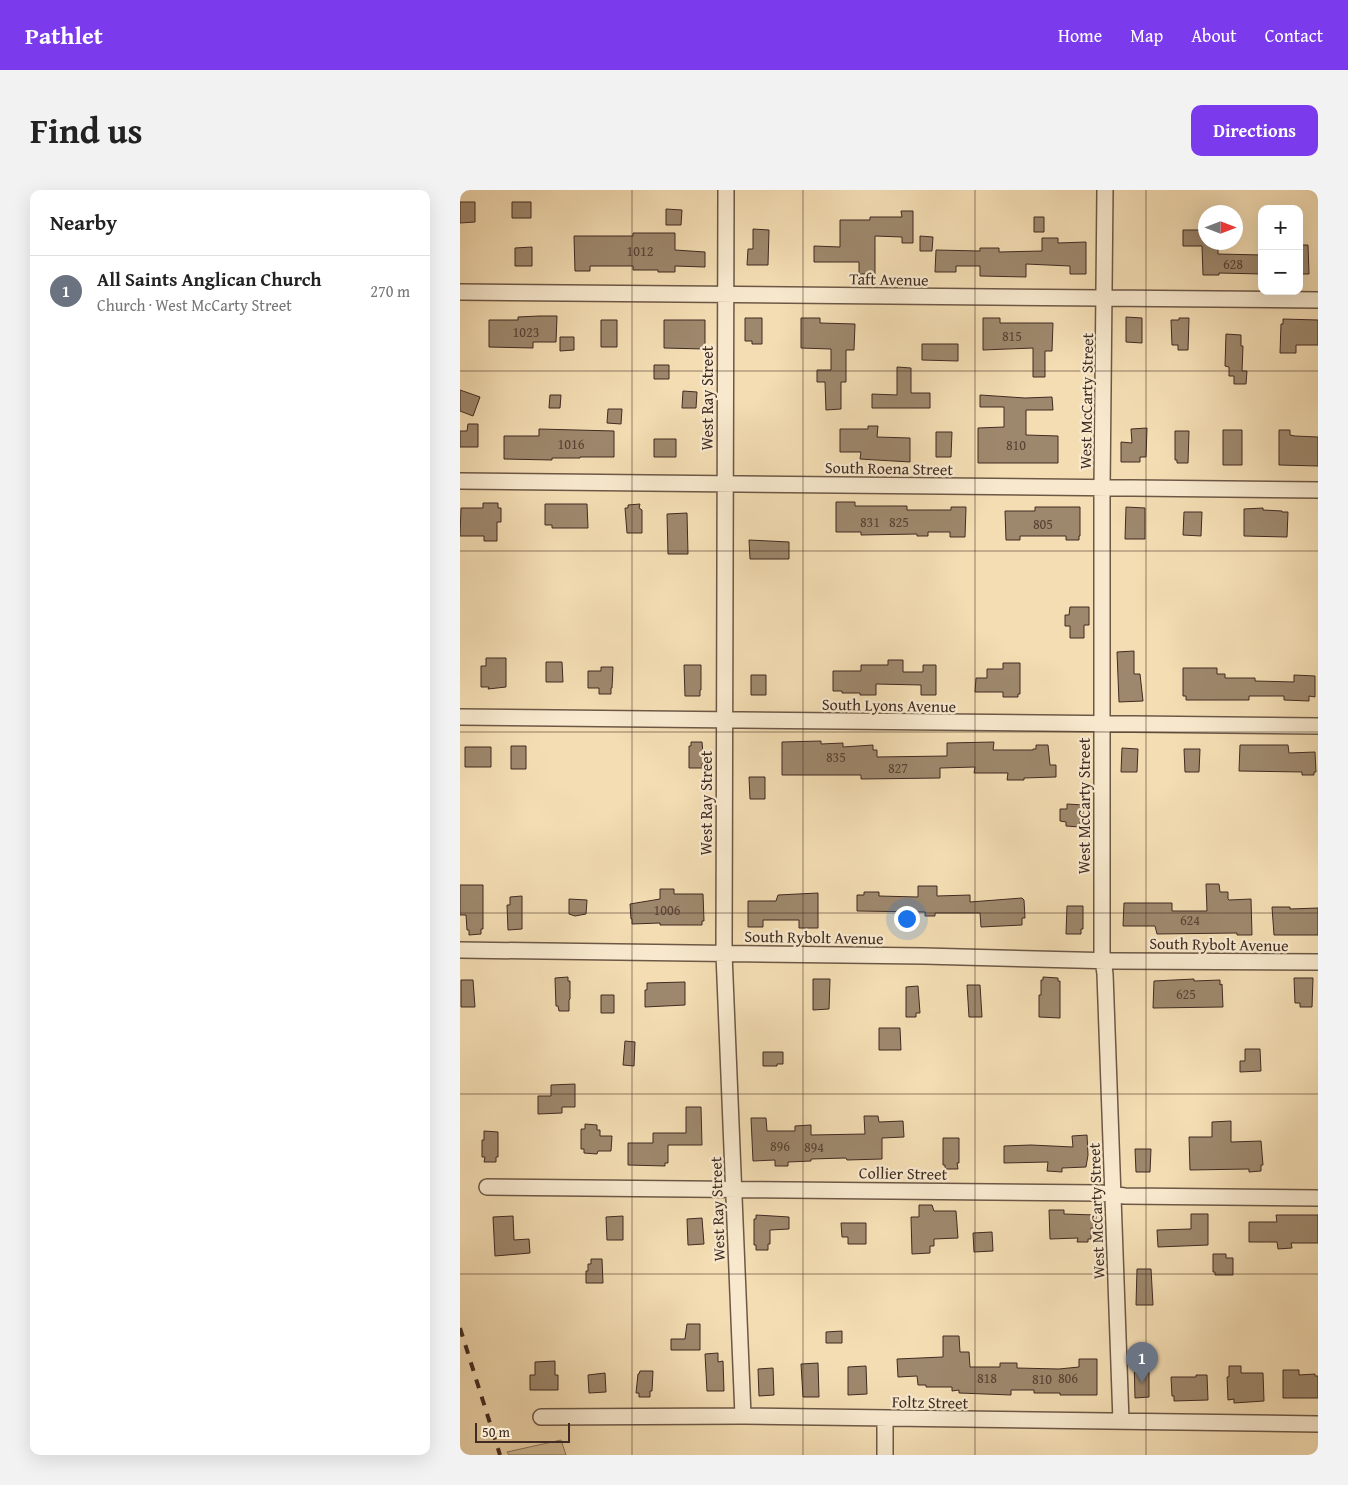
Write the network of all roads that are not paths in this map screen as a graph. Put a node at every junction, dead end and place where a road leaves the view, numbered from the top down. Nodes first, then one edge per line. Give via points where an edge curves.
1 (726, 190) edge
2 (1106, 190) edge
3 (460, 292) edge
4 (725, 294) junction
5 (1104, 298) junction
6 (1318, 300) edge
7 (460, 481) edge
8 (725, 484) junction
9 (1102, 488) junction
10 (1318, 490) edge
11 (460, 717) edge
12 (724, 720) junction
13 (1102, 725) junction
14 (1318, 726) edge
15 (460, 950) edge
16 (724, 954) junction
17 (1103, 960) junction
18 (1318, 962) edge
19 (487, 1187) dead end
20 (734, 1189) junction
21 (1113, 1194) junction
22 (1318, 1198) edge
23 (743, 1416) junction
24 (541, 1417) dead end
25 (885, 1419) junction
26 (1121, 1421) junction
27 (1318, 1424) edge
28 (885, 1455) edge

1 - 4 street, West Ray Street
2 - 5 street, West McCarty Street
3 - 4 street, Taft Avenue
4 - 5 street, Taft Avenue
4 - 8 street, West Ray Street
5 - 6 street, Taft Avenue
5 - 9 street, West McCarty Street
7 - 8 street, South Roena Street
8 - 9 street, South Roena Street
8 - 12 street, West Ray Street
9 - 10 street, South Roena Street
9 - 13 street, West McCarty Street
11 - 12 street, South Lyons Avenue
12 - 13 street, South Lyons Avenue
12 - 16 street, West Ray Street
13 - 14 street, South Lyons Avenue
13 - 17 street, West McCarty Street
15 - 16 street, South Rybolt Avenue
16 - 17 street, South Rybolt Avenue
16 - 20 street, West Ray Street
17 - 18 street, South Rybolt Avenue
17 - 21 street, West McCarty Street
19 - 20 street, Collier Street
20 - 21 street, Collier Street
20 - 23 street, West Ray Street
21 - 22 street, Collier Street
21 - 26 street, West McCarty Street
23 - 24 street, Foltz Street
23 - 25 street, Foltz Street
25 - 26 street, Foltz Street
25 - 28 street
26 - 27 street, Foltz Street

